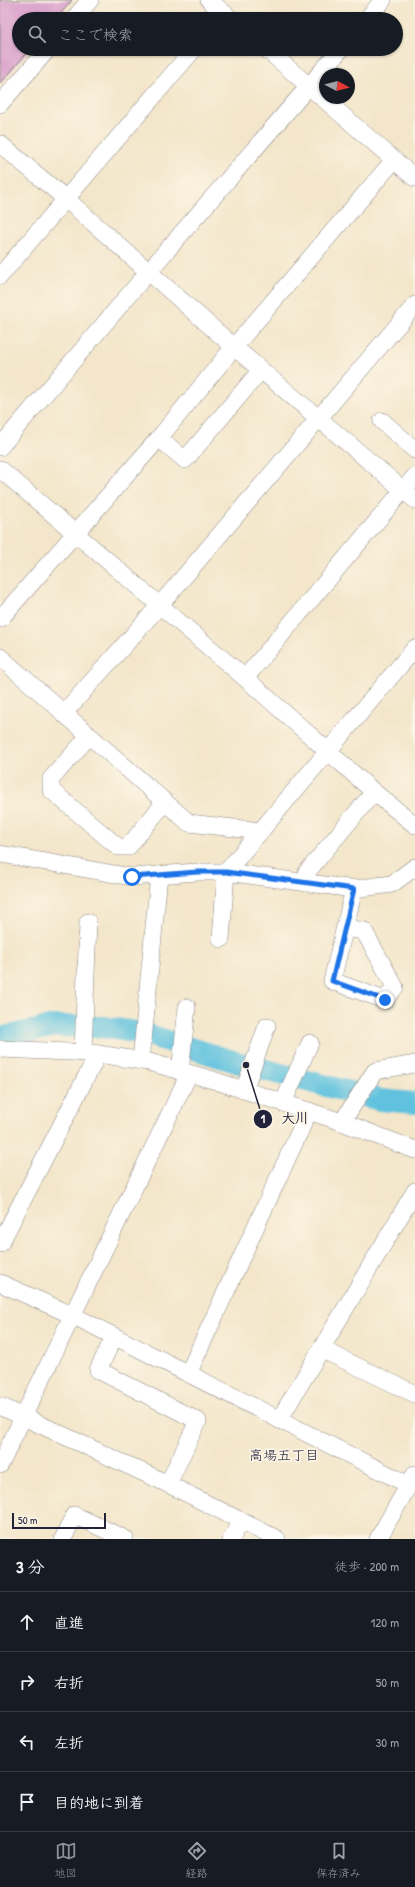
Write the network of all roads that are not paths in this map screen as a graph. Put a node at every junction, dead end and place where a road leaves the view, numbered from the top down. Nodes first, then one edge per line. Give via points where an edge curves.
1 (90, 0) edge
2 (209, 0) edge
3 (383, 0) edge
4 (80, 12) edge
5 (220, 12) edge
6 (373, 12) edge
7 (42, 56) edge
8 (188, 56) edge
9 (274, 56) edge
10 (335, 56) edge
11 (309, 87) junction
12 (0, 104) edge
13 (0, 144) edge
14 (394, 160) junction
15 (415, 178) edge
16 (66, 199) junction
17 (149, 271) junction
18 (0, 276) edge
19 (415, 305) edge
20 (234, 347) junction
21 (261, 370) junction
22 (318, 418) junction
23 (382, 421) dead end
24 (159, 438) junction
25 (0, 447) edge
26 (415, 450) edge
27 (0, 468) edge
28 (415, 476) edge
29 (409, 495) edge
30 (76, 534) junction
31 (160, 605) junction
32 (0, 619) edge
33 (415, 648) edge
34 (0, 657) edge
35 (246, 678) junction
36 (63, 714) junction
37 (88, 736) junction
38 (328, 752) junction
39 (374, 792) junction
40 (165, 802) junction
41 (415, 824) edge
42 (261, 831) junction
43 (0, 854) edge
44 (415, 867) edge
45 (226, 872) junction
46 (159, 875) junction
47 (306, 882) junction
48 (354, 889) junction
49 (88, 922) dead end
50 (345, 928) dead end
51 (221, 939) dead end
52 (187, 1007) dead end
53 (267, 1026) dead end
54 (310, 1043) dead end
55 (0, 1049) edge
56 (90, 1053) junction
57 (141, 1061) junction
58 (415, 1064) edge
59 (185, 1073) junction
60 (244, 1090) junction
61 (283, 1103) junction
62 (308, 1111) junction
63 (342, 1122) junction
64 (415, 1150) edge
65 (415, 1191) edge
66 (0, 1244) edge
67 (0, 1283) edge
68 (72, 1315) junction
69 (114, 1337) junction
70 (321, 1349) junction
71 (188, 1374) junction
72 (415, 1394) edge
73 (0, 1406) edge
74 (24, 1417) junction
75 (279, 1420) junction
76 (0, 1465) edge
77 (412, 1480) edge
78 (168, 1484) junction
79 (241, 1521) junction
80 (63, 1539) edge
81 (125, 1539) edge
82 (231, 1539) edge
83 (277, 1539) edge
84 (378, 1539) edge

1 - 4 street
2 - 5 street
3 - 6 street
7 - 12 street
8 - 16 street
9 - 11 street
10 - 11 street
11 - 14 street
11 - 17 street
13 - 16 street
14 - 15 street
14 - 20 street
16 - 17 street
16 - 18 street
17 - 20 street
17 - 25 street
19 - 22 street
20 - 21 street
20 - 24 street
21 - 22 street
21 - 24 street via 185,460
22 - 29 street
22 - 31 street
23 - 26 street
24 - 30 street
27 - 30 street
28 - 29 street
29 - 35 street
30 - 31 street
30 - 32 street
31 - 35 street
31 - 36 street
33 - 38 street
34 - 36 street
35 - 38 street
36 - 37 street
37 - 40 street
37 - 40 street via 51,779 51,790 118,847 128,847
38 - 39 street
38 - 42 street
39 - 41 street
39 - 47 street via 307,872
40 - 42 street via 189,823
42 - 45 street
43 - 46 street via 132,877
44 - 48 street via 392,884
45 - 46 street
45 - 47 street
45 - 51 street
46 - 57 street
47 - 48 street
48 - 50 street
49 - 56 street
52 - 59 street
53 - 60 street
54 - 61 street
55 - 56 street
56 - 57 street
56 - 66 street
57 - 59 street
58 - 63 street via 375,1071
59 - 60 street
59 - 68 street
60 - 61 street
61 - 62 street
62 - 63 street
62 - 71 street
63 - 64 street
65 - 70 street
67 - 68 street
68 - 69 street
68 - 74 street
69 - 71 street
69 - 78 street via 98,1370 198,1421
70 - 72 street
70 - 75 street
71 - 75 street
73 - 74 street
74 - 76 street
74 - 78 street
75 - 77 street
77 - 84 street
78 - 79 street
79 - 82 street
79 - 83 street
80 - 81 street via 74,1514

